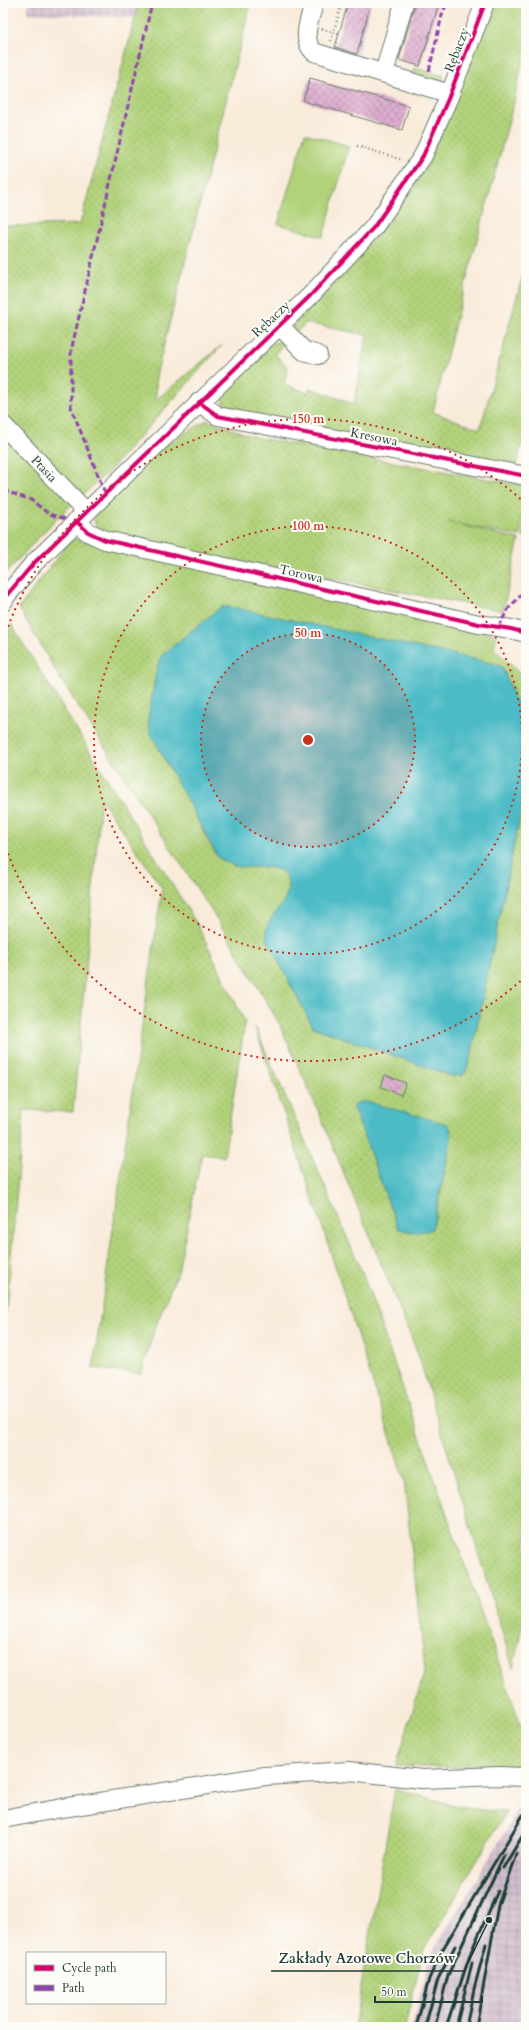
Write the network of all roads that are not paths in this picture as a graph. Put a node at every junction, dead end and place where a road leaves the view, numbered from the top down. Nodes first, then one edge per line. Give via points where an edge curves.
1 (314, 3) edge
2 (404, 3) edge
3 (485, 3) edge
4 (384, 73) junction
5 (450, 94) junction
6 (279, 325) junction
7 (318, 355) dead end
8 (199, 402) junction
9 (3, 425) edge
10 (526, 476) edge
11 (81, 517) junction
12 (3, 602) edge
13 (526, 633) edge
14 (526, 1776) edge
15 (3, 1819) edge

1 - 4 street via 306,32 312,50 320,55
2 - 4 street
3 - 5 street, Rębaczy
4 - 5 street
5 - 6 street, Rębaczy via 420,160 374,227 310,296
6 - 7 street via 304,351
6 - 8 street, Rębaczy
8 - 10 street, Kresowa via 218,416
8 - 11 street, Rębaczy
9 - 11 street, Ptasia
11 - 12 street, Rębaczy via 34,563
11 - 13 street, Torowa via 88,532 106,540
14 - 15 street via 422,1779 349,1771 265,1776

